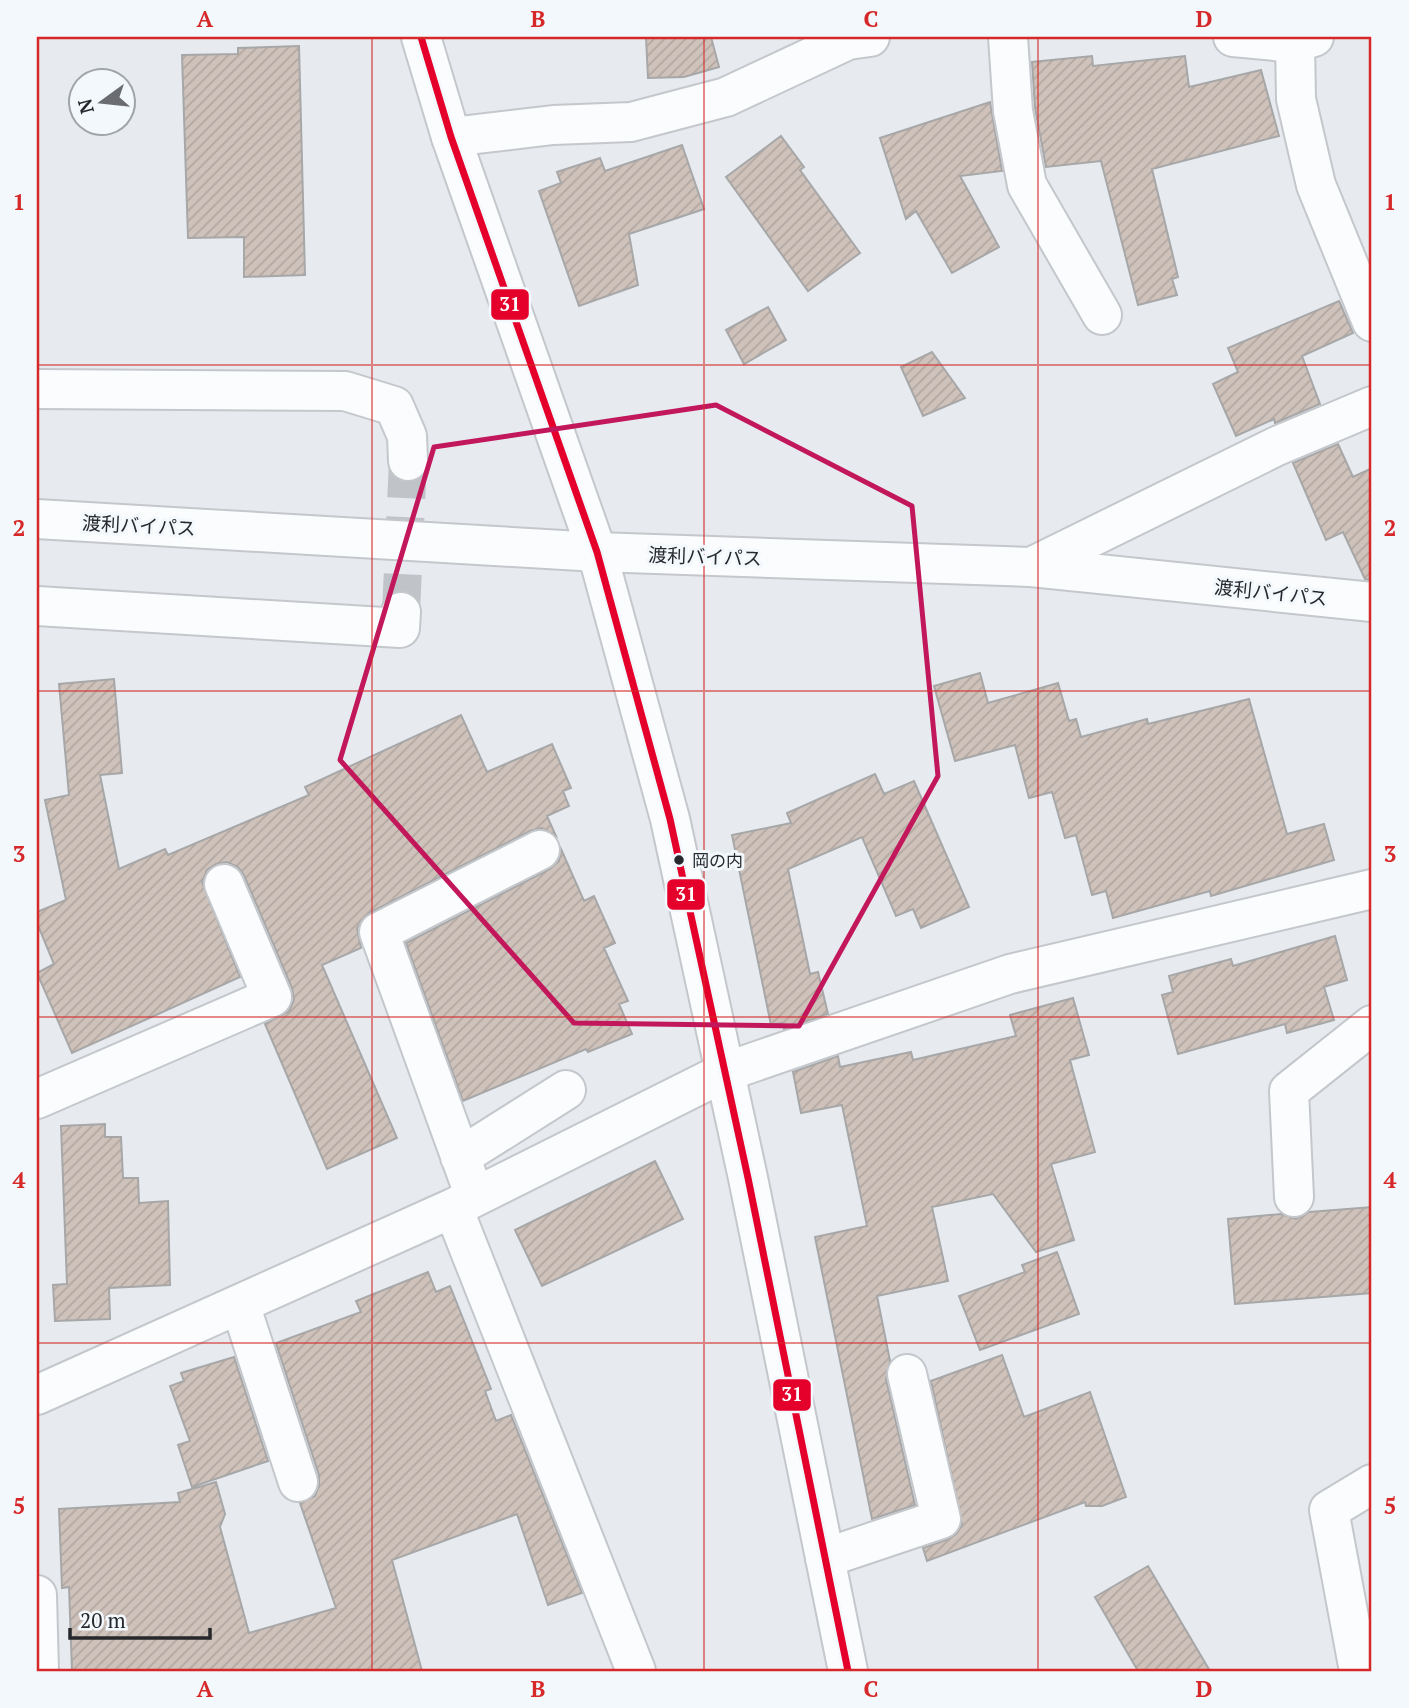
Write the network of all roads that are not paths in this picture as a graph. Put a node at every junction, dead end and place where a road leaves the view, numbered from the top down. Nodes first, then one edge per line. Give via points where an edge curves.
1 (421, 37) edge
2 (870, 37) edge
3 (1008, 37) edge
4 (1233, 37) edge
5 (1304, 40) edge
6 (451, 137) junction
7 (1102, 315) dead end
8 (1372, 322) edge
9 (37, 389) edge
10 (1372, 405) edge
11 (408, 461) tunnel mouth
12 (37, 519) edge
13 (597, 552) junction
14 (1031, 567) junction
15 (1372, 602) edge
16 (37, 606) edge
17 (401, 612) dead end
18 (540, 850) dead end
19 (224, 884) dead end
20 (1372, 889) edge
21 (1372, 1025) edge
22 (726, 1072) junction
23 (566, 1090) dead end
24 (37, 1099) edge
25 (460, 1157) junction
26 (1294, 1197) dead end
27 (464, 1202) junction
28 (240, 1304) junction
29 (907, 1374) dead end
30 (37, 1395) edge
31 (298, 1482) dead end
32 (1372, 1484) edge
33 (825, 1558) junction
34 (37, 1595) edge
35 (39, 1671) edge
36 (636, 1671) edge
37 (848, 1671) edge
38 (1359, 1671) edge

1 - 6 main road
2 - 6 main road via 848,40 726,97 631,122
3 - 7 main road via 1013,111 1027,185
4 - 5 main road
5 - 8 main road via 1296,99 1316,185
6 - 13 main road
9 - 11 main road via 345,391 394,406 407,436
10 - 14 main road via 1277,446
12 - 13 main road, 渡利バイパス
13 - 14 main road, 渡利バイパス
13 - 22 main road via 670,818
14 - 15 main road, 渡利バイパス
16 - 17 main road via 400,628
18 - 25 main road via 380,932
19 - 24 main road via 272,996
20 - 22 main road via 1010,974
21 - 26 main road via 1289,1091
22 - 27 main road
22 - 33 main road
23 - 25 main road
25 - 27 main road
27 - 28 main road
27 - 36 main road
28 - 30 main road
28 - 31 main road
29 - 33 main road via 942,1519
32 - 38 main road via 1329,1510
33 - 37 main road
34 - 35 main road

